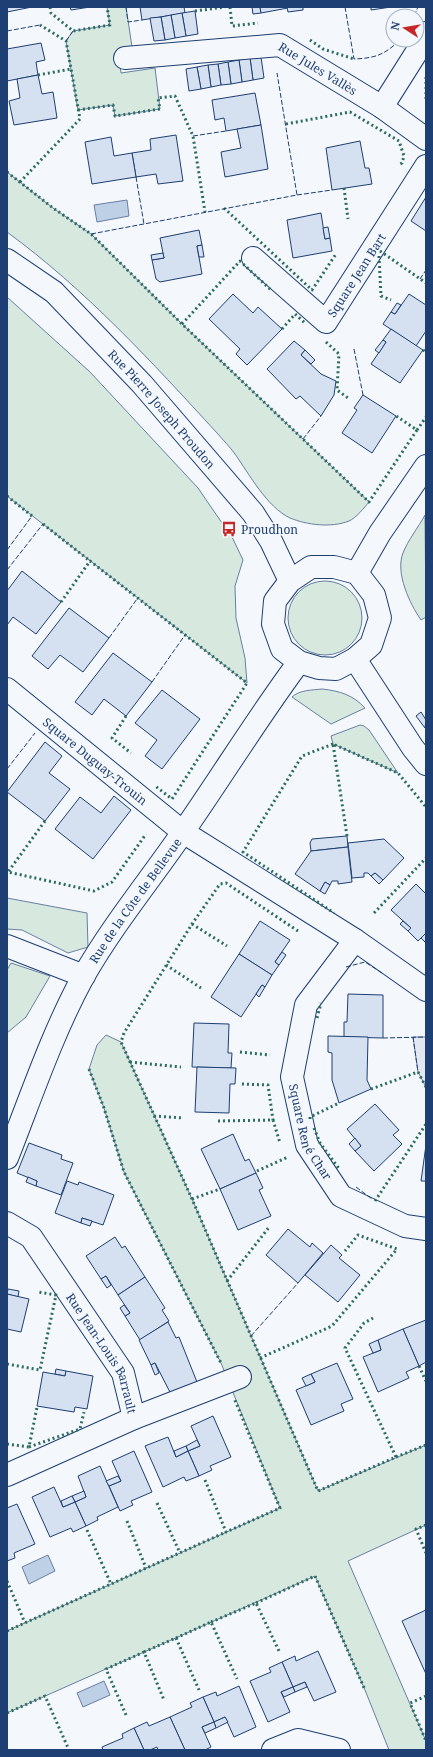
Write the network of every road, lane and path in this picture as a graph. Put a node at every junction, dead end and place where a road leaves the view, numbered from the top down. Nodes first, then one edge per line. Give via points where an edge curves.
1 (426, 33) edge
2 (124, 58) dead end
3 (382, 107) junction
4 (426, 138) edge
5 (426, 166) edge
6 (253, 258) dead end
7 (7, 260) edge
8 (426, 466) edge
9 (357, 573) junction
10 (290, 581) junction
11 (356, 659) junction
12 (299, 662) junction
13 (7, 689) edge
14 (426, 764) edge
15 (183, 832) junction
16 (355, 940) junction
17 (7, 946) edge
18 (84, 976) junction
19 (426, 990) edge
20 (7, 1158) edge
21 (7, 1223) edge
22 (426, 1229) edge
23 (240, 1377) dead end
24 (134, 1418) junction
25 (7, 1475) edge
26 (273, 1750) edge
27 (340, 1750) edge

1 - 3 street
2 - 3 street, Rue Jules Vallès via 280,45
3 - 4 street, Rue Jules Vallès
5 - 6 street, Square Jean Bart via 326,322
7 - 10 street, Rue Pierre Joseph Proudon via 54,292 142,384 253,514 271,540
8 - 9 street via 380,533
9 - 10 street via 334,567 311,567
9 - 11 street via 374,596 380,618 371,645
10 - 12 street via 275,601 273,624 282,649
11 - 12 street via 336,669 319,668
11 - 14 street
12 - 15 street, Rue de la Côte de Bellevue
13 - 15 street, Square Duguay-Trouin
15 - 16 street
15 - 18 street, Rue de la Côte de Bellevue via 120,920
16 - 19 street
16 - 22 street, Square René Char via 306,1005 292,1077 307,1145 341,1196 405,1226
17 - 18 street
18 - 20 street, Rue de la Côte de Bellevue via 59,1024
21 - 24 street, Rue Jean-Louis Barrault via 31,1237 123,1373
23 - 24 street
24 - 25 street, Rue Jean-Louis Barrault
26 - 27 street via 298,1740

